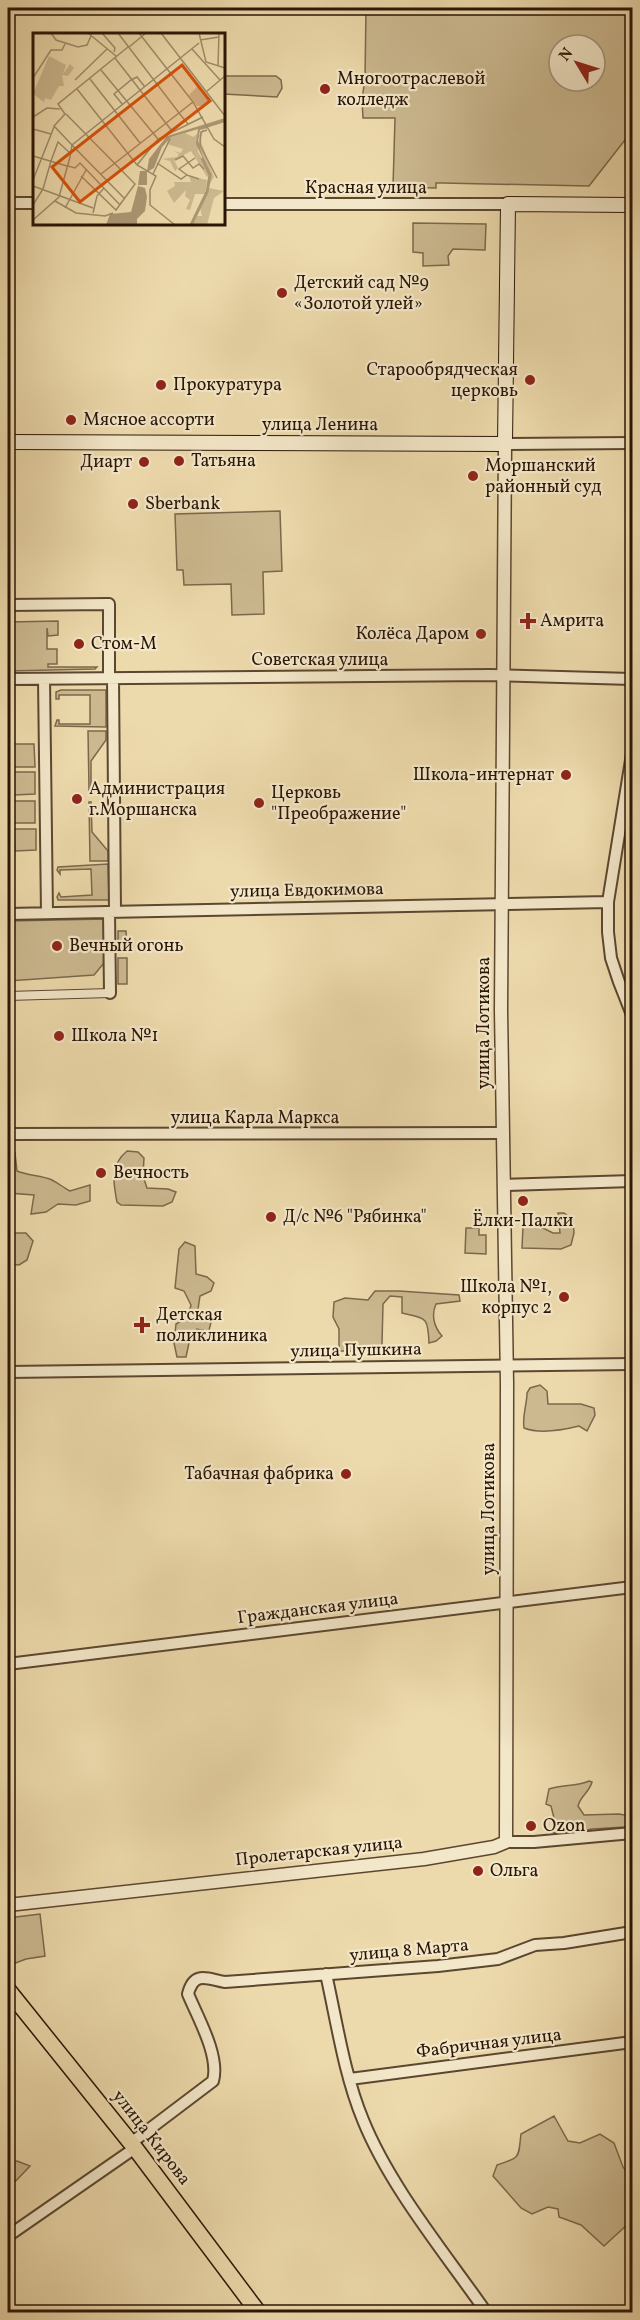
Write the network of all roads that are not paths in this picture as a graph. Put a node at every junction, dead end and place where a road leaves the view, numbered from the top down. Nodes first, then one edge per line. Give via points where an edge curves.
1 (8, 203) edge
2 (33, 203) edge
3 (225, 204) edge
4 (508, 204) junction
5 (633, 205) edge
6 (8, 442) edge
7 (633, 443) edge
8 (505, 444) junction
9 (8, 605) edge
10 (504, 675) junction
11 (111, 678) junction
12 (8, 679) edge
13 (44, 679) junction
14 (633, 679) edge
15 (633, 754) edge
16 (608, 902) junction
17 (502, 904) junction
18 (112, 912) junction
19 (47, 913) junction
20 (8, 914) edge
21 (110, 993) joint
22 (8, 996) edge
23 (633, 1015) edge
24 (8, 1134) edge
25 (503, 1134) junction
26 (633, 1181) edge
27 (504, 1185) junction
28 (633, 1364) edge
29 (507, 1366) junction
30 (8, 1372) edge
31 (633, 1587) edge
32 (507, 1602) junction
33 (8, 1664) edge
34 (633, 1833) edge
35 (506, 1842) junction
36 (8, 1905) edge
37 (633, 1932) edge
38 (326, 1974) junction
39 (8, 1993) edge
40 (633, 2042) edge
41 (350, 2079) junction
42 (133, 2146) junction
43 (8, 2236) edge
44 (258, 2313) edge
45 (486, 2313) edge

1 - 2 street
3 - 4 street, Красная улица
4 - 5 main road
4 - 8 main road, улица Лотикова
6 - 8 main road, улица Ленина
7 - 8 street, улица Ленина
8 - 10 street, улица Лотикова
9 - 11 street via 109,604
10 - 11 street, Советская улица
10 - 14 street, Советская улица
10 - 17 street, улица Лотикова
11 - 13 street, Советская улица
11 - 18 street
12 - 13 street, Советская улица
13 - 19 street
15 - 16 street
16 - 17 street, улица Евдокимова
16 - 23 street via 612,958
17 - 18 street, улица Евдокимова
17 - 25 street, улица Лотикова
18 - 19 street, улица Евдокимова
18 - 21 street
19 - 20 street, улица Евдокимова
21 - 22 street
24 - 25 street, улица Карла Маркса
25 - 27 street, улица Лотикова
26 - 27 street
27 - 29 street, улица Лотикова
28 - 29 street, улица Пушкина
29 - 30 street, улица Пушкина
29 - 32 street, улица Лотикова
31 - 32 street, Гражданская улица
32 - 33 street, Гражданская улица
32 - 35 street, улица Лотикова
34 - 35 street, Пролетарская улица
35 - 36 street, Пролетарская улица via 413,1860
37 - 38 street, улица 8 Марта via 535,1945 498,1959
38 - 41 street
38 - 42 street, улица 8 Марта via 225,1982 206,1976 190,1987 188,1994 216,2070 213,2081
39 - 42 main road, улица Кирова
40 - 41 street, Фабричная улица
41 - 45 street via 364,2122 391,2176
42 - 43 street
42 - 44 main road, улица Кирова

